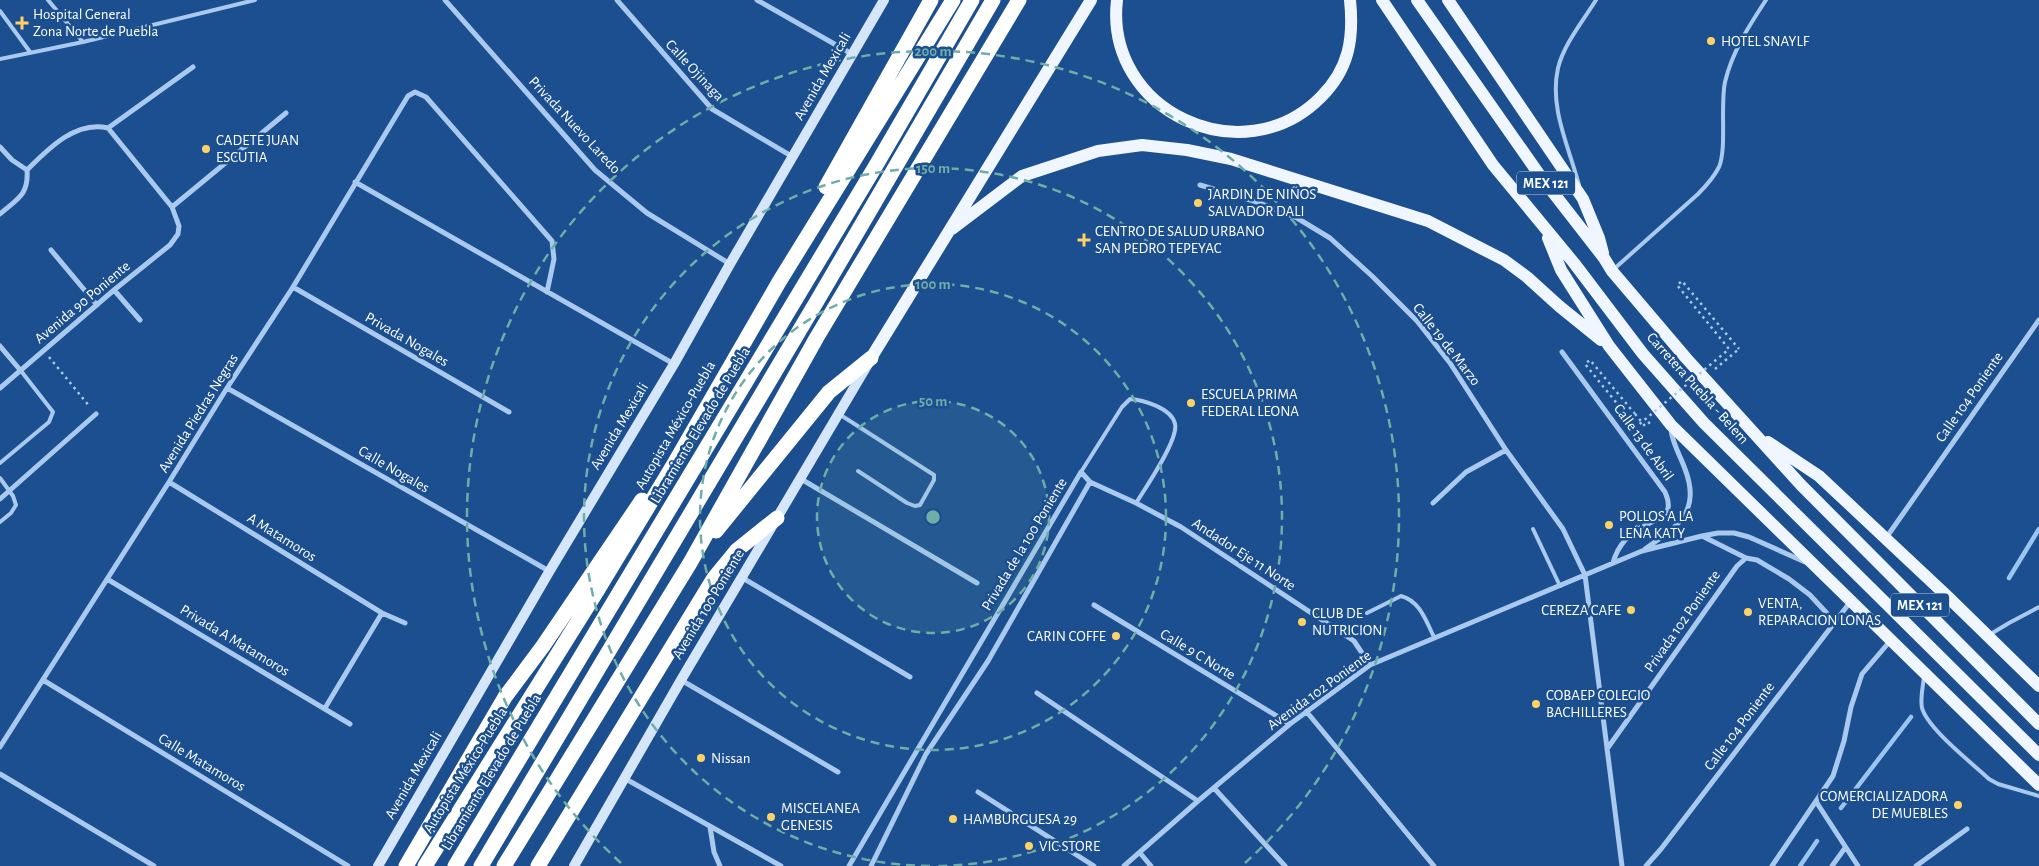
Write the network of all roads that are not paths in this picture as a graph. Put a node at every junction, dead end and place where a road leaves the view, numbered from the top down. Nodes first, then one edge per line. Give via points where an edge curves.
1 (48, 0) edge
2 (254, 0) edge
3 (445, 0) edge
4 (617, 0) edge
5 (757, 0) edge
6 (884, 0) edge
7 (931, 0) edge
8 (953, 0) edge
9 (972, 0) edge
10 (993, 0) edge
11 (1020, 0) edge
12 (1091, 0) edge
13 (1117, 0) edge
14 (1350, 0) edge
15 (1382, 0) edge
16 (1417, 0) edge
17 (1448, 0) edge
18 (1596, 0) edge
19 (1766, 0) edge
20 (0, 11) edge
21 (83, 42) junction
22 (30, 52) junction
23 (852, 54) junction
24 (0, 59) edge
25 (193, 67) dead end
26 (286, 113) dead end
27 (108, 128) junction
28 (0, 147) edge
29 (793, 157) junction
30 (27, 170) junction
31 (355, 182) junction
32 (1200, 185) dead end
33 (1583, 199) junction
34 (172, 207) junction
35 (0, 214) edge
36 (1543, 226) junction
37 (952, 229) junction
38 (52, 250) dead end
39 (1604, 258) junction
40 (730, 264) junction
41 (1612, 271) junction
42 (779, 282) junction
43 (293, 288) junction
44 (114, 290) junction
45 (547, 292) junction
46 (97, 305) junction
47 (140, 320) dead end
48 (2039, 320) edge
49 (0, 346) edge
50 (1608, 346) junction
51 (1562, 352) dead end
52 (872, 358) junction
53 (674, 364) junction
54 (730, 365) junction
55 (21, 371) junction
56 (0, 388) edge
57 (227, 388) junction
58 (509, 412) dead end
59 (96, 414) road end
60 (839, 414) junction
61 (1670, 424) junction
62 (1753, 432) junction
63 (1506, 450) junction
64 (0, 463) edge
65 (858, 471) dead end
66 (1081, 472) junction
67 (0, 478) edge
68 (801, 479) junction
69 (170, 482) junction
70 (1090, 482) junction
71 (10, 491) junction
72 (0, 500) edge
73 (1136, 503) junction
74 (1433, 503) dead end
75 (777, 518) junction
76 (0, 522) edge
77 (1533, 529) dead end
78 (1702, 536) junction
79 (1886, 539) junction
80 (1642, 551) junction
81 (1746, 558) junction
82 (690, 563) junction
83 (1613, 563) junction
84 (1819, 569) junction
85 (549, 572) junction
86 (1585, 575) junction
87 (741, 577) junction
88 (107, 579) junction
89 (977, 582) dead end
90 (1560, 586) junction
91 (1851, 600) junction
92 (1094, 605) dead end
93 (2039, 606) edge
94 (382, 613) junction
95 (1367, 613) dead end
96 (1834, 621) junction
97 (405, 623) dead end
98 (1988, 636) junction
99 (1434, 637) junction
100 (1891, 640) junction
101 (1370, 665) junction
102 (1924, 672) junction
103 (910, 677) dead end
104 (43, 680) junction
105 (681, 680) junction
106 (2039, 686) edge
107 (1038, 693) dead end
108 (325, 708) junction
109 (1306, 711) junction
110 (350, 724) dead end
111 (1290, 724) junction
112 (2039, 724) edge
113 (0, 747) edge
114 (1607, 749) junction
115 (2039, 755) edge
116 (838, 772) dead end
117 (0, 774) edge
118 (624, 777) junction
119 (2039, 785) edge
120 (1214, 788) junction
121 (978, 792) dead end
122 (2039, 796) edge
123 (1198, 801) junction
124 (1817, 803) junction
125 (710, 827) junction
126 (1968, 829) dead end
127 (1845, 848) junction
128 (1140, 854) junction
129 (154, 866) edge
130 (348, 866) edge
131 (378, 866) edge
132 (406, 866) edge
133 (425, 866) edge
134 (455, 866) edge
135 (481, 866) edge
136 (504, 866) edge
137 (538, 866) edge
138 (574, 866) edge
139 (720, 866) edge
140 (781, 866) edge
141 (849, 866) edge
142 (871, 866) edge
143 (1094, 866) edge
144 (1124, 866) edge
145 (1151, 866) edge
146 (1285, 866) edge
147 (1434, 866) edge
148 (1622, 866) edge
149 (1646, 866) edge
150 (1772, 866) edge
151 (1832, 866) edge
152 (1858, 866) edge
153 (1916, 866) edge

1 - 21 lane
2 - 21 lane
3 - 40 street, Privada Nuevo Laredo via 595,170 647,213
4 - 29 street, Calle Ojinaga via 712,109
5 - 23 street
6 - 23 street, Avenida Mexicali
7 - 42 highway via 788,254
8 - 42 highway, Autopista México-Puebla
9 - 134 highway, Libramiento Elevado de Puebla via 870,176
10 - 135 highway
11 - 82 highway via 817,337
12 - 37 main road
13 - 14 main road via 1116,24 1122,52 1133,76 1148,94 1168,112 1195,124 1247,132 1272,128 1296,118 1326,92 1341,70 1350,47
15 - 36 main road, Carretera Puebla - Belem / MEX 121 via 1493,164
16 - 39 main road, Carretera Puebla - Belem / MEX 121 via 1541,177
17 - 33 main road
18 - 33 lane via 1563,56 1558,68 1556,93 1560,123
19 - 41 lane via 1729,65 1724,85 1720,166 1698,194
20 - 22 lane
21 - 22 lane
22 - 24 lane
23 - 29 street, Avenida Mexicali
25 - 27 street
26 - 34 street
27 - 30 street via 99,126 75,130
27 - 34 street
28 - 30 street
29 - 40 street, Avenida Mexicali
30 - 35 street via 28,184 20,197
31 - 43 street, Avenida Piedras Negras
31 - 45 street
31 - 45 street, Avenida Piedras Negras via 408,96 416,92 426,97 552,242 554,259
32 - 63 street, Calle 19 de Marzo via 1297,218 1330,238 1417,321 1450,363
33 - 39 main road
34 - 44 street, Avenida 90 Poniente via 179,226 178,234 170,245
36 - 50 main road via 1561,270
36 - 115 main road, Carretera Puebla - Belem / MEX 121 via 1643,354 1704,423
37 - 50 main road via 1022,176 1058,163 1098,150 1142,146 1187,150 1231,159 1428,221 1504,260
37 - 52 main road
38 - 46 street
39 - 41 main road, Carretera Puebla - Belem / MEX 121
40 - 53 street, Avenida Mexicali
41 - 62 main road, Carretera Puebla - Belem / MEX 121
42 - 54 highway, Autopista México-Puebla
43 - 57 street, Avenida Piedras Negras
43 - 58 street, Privada Nogales
44 - 46 street, Avenida 90 Poniente
44 - 47 street
45 - 53 street
46 - 55 street, Avenida 90 Poniente
48 - 79 street, Calle 104 Poniente
49 - 55 street
50 - 61 main road
51 - 83 street, Calle 13 de Abril via 1668,500 1668,510 1664,515 1632,533 1619,548
52 - 60 street, Avenida 100 Poniente
52 - 82 highway via 829,392
53 - 85 street, Avenida Mexicali
54 - 132 highway via 543,646 505,697
54 - 133 highway, Autopista México-Puebla via 602,583
55 - 56 street, Avenida 90 Poniente
55 - 64 lane via 53,412 49,422
57 - 69 street, Avenida Piedras Negras
57 - 85 street, Calle Nogales
59 - 71 street
60 - 65 lane via 934,475 934,480 920,505 915,506
60 - 68 street, Avenida 100 Poniente
61 - 80 street, Avenida 102 Poniente via 1688,476 1689,502 1679,524
61 - 84 main road
62 - 79 main road via 1819,476
62 - 112 main road, Carretera Puebla - Belem / MEX 121 via 1801,485
63 - 74 street via 1466,472
63 - 86 street, Calle 19 de Marzo via 1563,529
66 - 70 street, Privada de la 100 Poniente
66 - 73 lane via 1122,406 1130,399 1143,400 1170,415 1175,424 1175,434
66 - 141 street, Privada de la 100 Poniente
67 - 71 lane
68 - 75 street, Avenida 100 Poniente
68 - 89 street
69 - 88 street, Avenida Piedras Negras
69 - 94 street, A Matamoros
70 - 73 street, Andador Eje 11 Norte
70 - 142 street, Privada de la 100 Poniente via 988,661 926,754
71 - 72 street
71 - 76 lane via 16,505
73 - 101 street, Andador Eje 11 Norte via 1181,527 1354,641
75 - 87 street, Avenida 100 Poniente
75 - 137 highway via 737,550 714,578
77 - 90 lane
78 - 80 street, Avenida 102 Poniente
78 - 81 street
78 - 84 street, Avenida 102 Poniente via 1734,533 1749,537
79 - 98 main road
80 - 83 street, Avenida 102 Poniente
81 - 96 street via 1757,560 1789,579 1810,595
81 - 114 street, Privada 102 Poniente via 1736,566
82 - 136 highway
83 - 86 street, Avenida 102 Poniente
84 - 91 main road
85 - 131 street, Avenida Mexicali
86 - 90 street, Avenida 102 Poniente
86 - 114 street
87 - 103 street
87 - 105 street, Avenida 100 Poniente
88 - 104 street, Avenida Piedras Negras
88 - 108 street, Privada A Matamoros
90 - 99 street, Avenida 102 Poniente
91 - 96 street, Calle 104 Poniente
91 - 100 main road
92 - 111 street, Calle 9 C Norte
93 - 98 lane
94 - 97 street, A Matamoros
94 - 108 street
95 - 99 lane via 1401,596 1410,598
96 - 149 street, Calle 104 Poniente
98 - 106 main road
99 - 101 street, Avenida 102 Poniente
100 - 102 main road
100 - 124 street via 1862,674 1833,776
101 - 109 street, Avenida 102 Poniente
102 - 119 main road
102 - 122 lane via 1922,706 1924,714 1939,733 1989,779
104 - 113 street, Avenida Piedras Negras
104 - 130 street, Calle Matamoros
105 - 116 street
105 - 118 street, Avenida 100 Poniente
107 - 123 street
108 - 110 street, Privada A Matamoros
109 - 111 street, Avenida 102 Poniente
109 - 147 street
111 - 120 street, Avenida 102 Poniente
114 - 148 street
117 - 129 street
118 - 125 street
118 - 138 street, Avenida 100 Poniente
120 - 123 street, Avenida 102 Poniente
120 - 146 street
121 - 143 street
123 - 128 street, Avenida 102 Poniente
124 - 127 street
124 - 150 street
125 - 139 street
125 - 140 street
126 - 153 street
127 - 151 street
127 - 152 street
128 - 144 street, Avenida 102 Poniente
128 - 145 street

